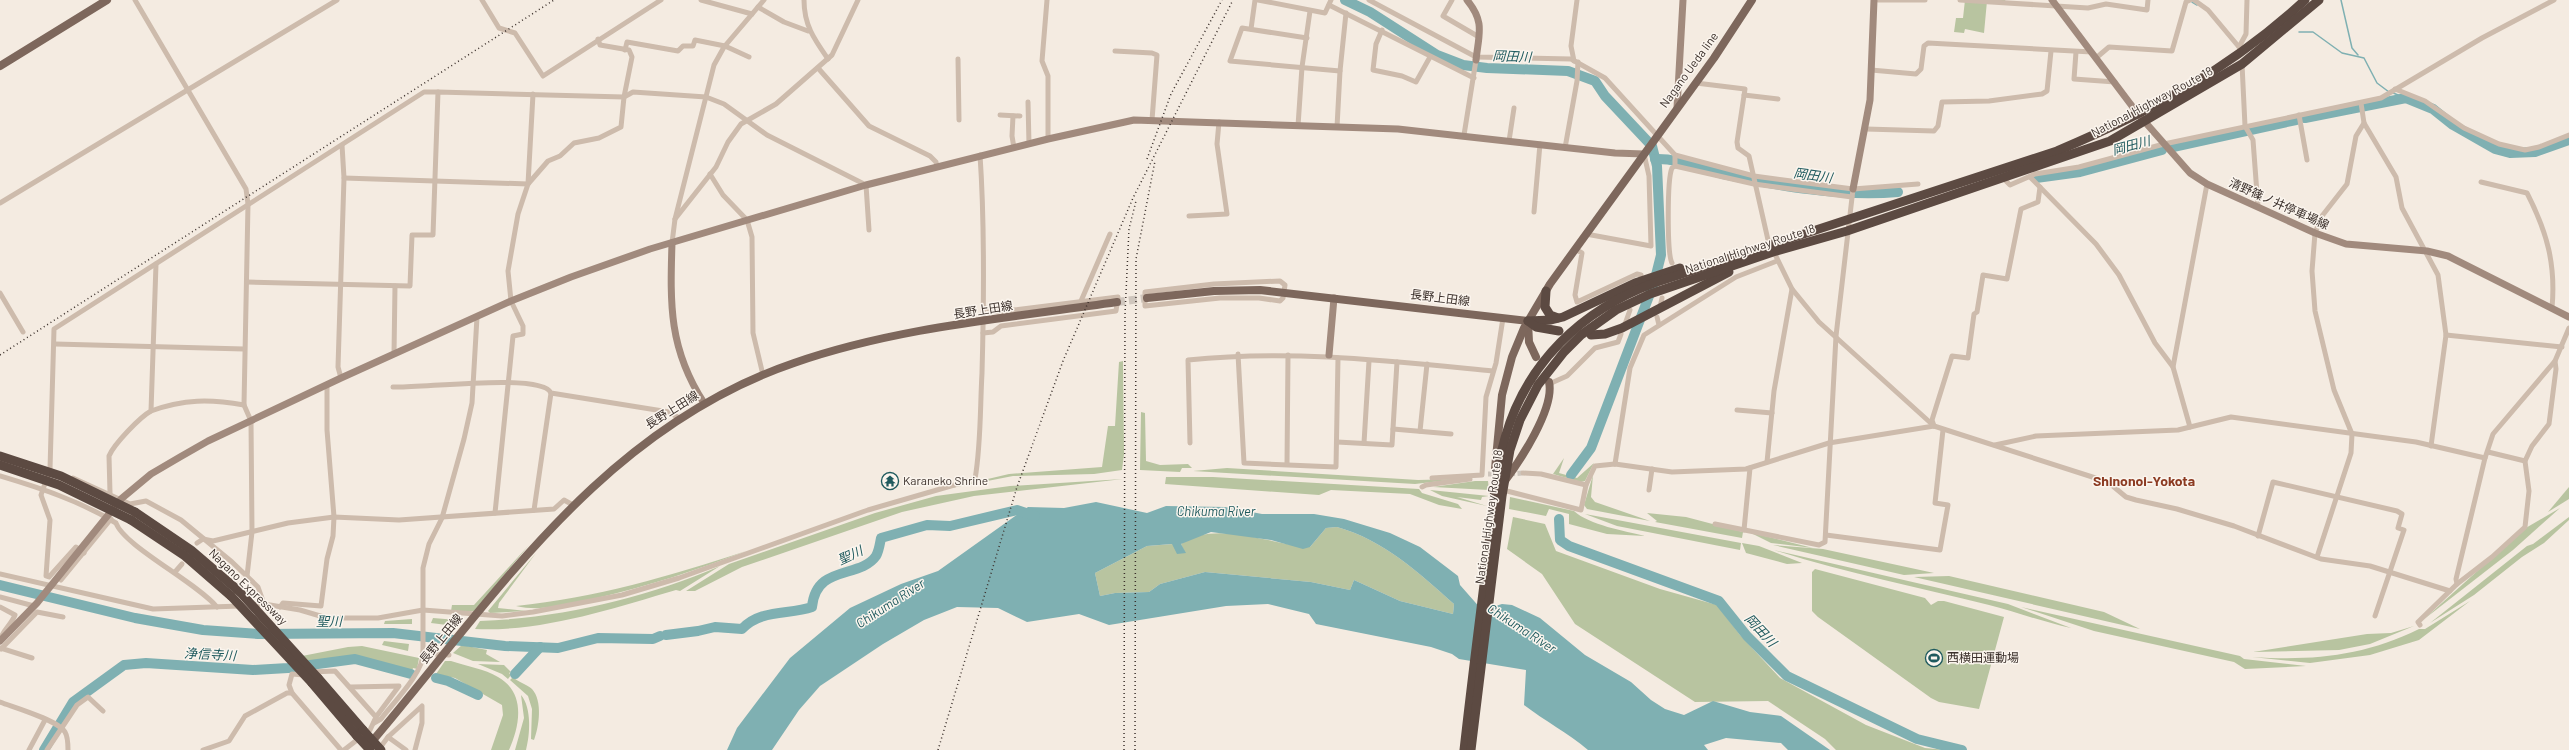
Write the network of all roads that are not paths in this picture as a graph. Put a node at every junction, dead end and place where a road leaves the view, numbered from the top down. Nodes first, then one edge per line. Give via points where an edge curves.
1 (107, 0) edge
2 (135, 0) edge
3 (337, 0) edge
4 (482, 0) edge
5 (661, 0) edge
6 (701, 0) edge
7 (764, 0) edge
8 (804, 0) edge
9 (858, 0) edge
10 (1047, 0) edge
11 (1255, 0) edge
12 (1258, 0) edge
13 (1369, 0) edge
14 (1452, 0) edge
15 (1467, 0) edge
16 (1577, 0) edge
17 (1683, 0) edge
18 (1752, 0) edge
19 (1874, 0) edge
20 (1878, 0) edge
21 (1925, 0) edge
22 (1960, 0) edge
23 (2052, 0) edge
24 (2148, 0) edge
25 (2190, 0) edge
26 (2194, 0) edge
27 (2247, 0) edge
28 (2305, 0) edge
29 (2319, 0) edge
30 (2554, 0) edge
31 (1330, 3) edge
32 (758, 7) junction
33 (2057, 7) junction
34 (1310, 11) junction
35 (1346, 13) junction
36 (752, 14) junction
37 (1252, 29) junction
38 (808, 30) junction
39 (1382, 30) junction
40 (1479, 37) junction
41 (1307, 38) junction
42 (598, 40) junction
43 (725, 46) junction
44 (2241, 49) junction
45 (625, 50) junction
46 (1115, 51) dead end
47 (2051, 51) junction
48 (2076, 52) junction
49 (2094, 55) junction
50 (749, 57) dead end
51 (1430, 57) junction
52 (1476, 58) junction
53 (828, 59) junction
54 (958, 60) dead end
55 (1576, 61) junction
56 (2242, 64) junction
57 (0, 66) edge
58 (1302, 67) junction
59 (818, 68) junction
60 (1871, 70) junction
61 (1340, 71) junction
62 (1474, 76) junction
63 (2115, 82) junction
64 (1696, 83) junction
65 (187, 90) junction
66 (438, 92) junction
67 (2391, 92) junction
68 (533, 94) junction
69 (1744, 95) junction
70 (624, 97) junction
71 (706, 97) junction
72 (1778, 99) dead end
73 (1028, 102) dead end
74 (2361, 105) junction
75 (1514, 108) dead end
76 (1676, 108) junction
77 (2138, 114) junction
78 (1000, 115) dead end
79 (2298, 115) junction
80 (1013, 116) junction
81 (1020, 116) dead end
82 (748, 120) junction
83 (959, 120) dead end
84 (1152, 120) junction
85 (2146, 121) junction
86 (1219, 122) junction
87 (2364, 123) junction
88 (1298, 126) junction
89 (1337, 127) junction
90 (1866, 129) junction
91 (2248, 129) junction
92 (1464, 135) junction
93 (2569, 135) edge
94 (1657, 136) junction
95 (1048, 138) junction
96 (1509, 141) junction
97 (1029, 144) junction
98 (1540, 144) junction
99 (2164, 144) junction
100 (342, 145) junction
101 (1014, 148) junction
102 (1565, 148) junction
103 (1644, 154) junction
104 (980, 155) junction
105 (1675, 160) junction
106 (2307, 160) dead end
107 (937, 167) junction
108 (710, 174) junction
109 (2030, 177) junction
110 (344, 178) junction
111 (2003, 178) junction
112 (1754, 180) junction
113 (435, 182) junction
114 (2481, 182) dead end
115 (528, 184) junction
116 (866, 184) junction
117 (1918, 184) dead end
118 (2207, 184) junction
119 (2040, 186) junction
120 (1852, 194) junction
121 (0, 203) edge
122 (248, 204) junction
123 (2258, 207) junction
124 (1534, 212) dead end
125 (1188, 216) dead end
126 (675, 219) junction
127 (1848, 219) junction
128 (747, 220) junction
129 (869, 230) dead end
130 (1846, 231) junction
131 (2315, 233) junction
132 (1110, 234) dead end
133 (1586, 234) junction
134 (672, 243) junction
135 (1575, 249) junction
136 (1771, 249) junction
137 (2427, 251) junction
138 (1749, 260) junction
139 (1777, 261) junction
140 (156, 264) junction
141 (1669, 271) junction
142 (1640, 281) junction
143 (247, 282) junction
144 (339, 284) junction
145 (395, 286) junction
146 (1792, 289) junction
147 (1546, 291) junction
148 (1284, 292) junction
149 (0, 293) edge
150 (1662, 294) junction
151 (1147, 298) tunnel mouth
152 (1334, 298) junction
153 (1081, 301) junction
154 (511, 302) junction
155 (1117, 302) tunnel mouth
156 (983, 307) junction
157 (2552, 308) junction
158 (1630, 310) dead end
159 (1657, 311) junction
160 (477, 317) junction
161 (2569, 317) edge
162 (1503, 318) junction
163 (1558, 318) junction
164 (1528, 321) junction
165 (984, 322) junction
166 (1626, 325) junction
167 (1659, 325) junction
168 (2569, 328) edge
169 (1559, 331) dead end
170 (23, 332) dead end
171 (983, 334) junction
172 (1621, 334) dead end
173 (1591, 335) dead end
174 (2446, 335) junction
175 (1836, 336) junction
176 (55, 344) junction
177 (155, 347) junction
178 (2562, 347) junction
179 (244, 349) junction
180 (394, 354) junction
181 (1238, 354) junction
182 (1288, 355) junction
183 (1329, 355) junction
184 (1536, 357) dead end
185 (1338, 358) junction
186 (1369, 360) junction
187 (1397, 362) junction
188 (2554, 362) junction
189 (1427, 364) junction
190 (2173, 367) junction
191 (1493, 371) junction
192 (763, 374) junction
193 (341, 378) junction
194 (507, 382) junction
195 (1549, 383) joint
196 (473, 385) junction
197 (328, 386) junction
198 (393, 387) dead end
199 (551, 393) junction
200 (704, 403) junction
201 (244, 405) junction
202 (1737, 410) dead end
203 (151, 411) junction
204 (1772, 413) junction
205 (679, 418) junction
206 (251, 421) junction
207 (1934, 426) junction
208 (2190, 426) junction
209 (1394, 429) junction
210 (1943, 430) junction
211 (1420, 431) junction
212 (1451, 434) dead end
213 (2352, 434) junction
214 (1337, 442) junction
215 (1190, 443) dead end
216 (1364, 443) junction
217 (1829, 443) junction
218 (1994, 445) junction
219 (2431, 446) junction
220 (2488, 452) junction
221 (1, 455) edge
222 (2485, 458) junction
223 (0, 460) edge
224 (2524, 461) junction
225 (1767, 462) junction
226 (1288, 464) junction
227 (1615, 464) junction
228 (0, 465) edge
229 (1750, 468) junction
230 (50, 469) junction
231 (1652, 469) junction
232 (1522, 473) tunnel mouth
233 (1485, 475) junction
234 (0, 476) edge
235 (1432, 478) dead end
236 (1586, 485) junction
237 (1422, 487) dead end
238 (42, 489) junction
239 (1649, 490) dead end
240 (1500, 491) junction
241 (110, 494) junction
242 (2336, 498) junction
243 (121, 499) junction
244 (573, 505) junction
245 (534, 510) junction
246 (495, 513) junction
247 (133, 516) junction
248 (334, 517) junction
249 (108, 518) junction
250 (442, 518) junction
251 (1715, 524) dead end
252 (1744, 530) junction
253 (252, 532) junction
254 (1826, 535) junction
255 (2258, 536) junction
256 (203, 539) junction
257 (197, 543) dead end
258 (82, 550) junction
259 (2317, 557) junction
260 (182, 564) dead end
261 (175, 572) junction
262 (2392, 572) junction
263 (0, 574) edge
264 (247, 576) junction
265 (61, 580) dead end
266 (2457, 584) junction
267 (50, 587) junction
268 (2450, 591) junction
269 (0, 597) edge
270 (35, 604) junction
271 (264, 604) junction
272 (0, 607) edge
273 (217, 607) junction
274 (280, 607) junction
275 (423, 612) junction
276 (478, 613) junction
277 (2374, 616) dead end
278 (63, 617) dead end
279 (2420, 625) dead end
280 (0, 641) edge
281 (0, 648) edge
282 (423, 651) junction
283 (446, 653) junction
284 (32, 658) dead end
285 (351, 687) junction
286 (292, 693) junction
287 (0, 702) edge
288 (103, 711) dead end
289 (376, 717) junction
290 (45, 720) junction
291 (373, 724) junction
292 (61, 728) junction
293 (360, 733) junction
294 (388, 737) junction
295 (29, 750) edge
296 (47, 750) edge
297 (68, 750) edge
298 (203, 750) edge
299 (341, 750) edge
300 (344, 750) edge
301 (365, 750) edge
302 (370, 750) edge
303 (380, 750) edge
304 (406, 750) edge
305 (415, 750) edge
306 (1464, 750) edge
307 (1471, 750) edge

1 - 57 main road
2 - 65 street
3 - 65 street
4 - 42 street via 499,28 515,33 543,76
5 - 42 street
6 - 36 street
7 - 32 street
8 - 38 street via 804,17
9 - 53 street
10 - 95 street via 1042,61 1048,76
11 - 37 street
12 - 34 street
13 - 52 street
14 - 40 street via 1443,16
15 - 40 street via 1477,13
16 - 55 street via 1571,46
17 - 76 street
18 - 64 main road, Nagano Ueda line
19 - 60 street
20 - 21 street
22 - 33 street
23 - 33 street, 清野篠ノ井停車場線
24 - 33 street via 2147,10 2106,4 2088,8
25 - 49 street via 2186,2 2172,51 2109,47
26 - 44 street via 2208,10
27 - 44 street via 2246,34
28 - 44 highway, National Highway Route 18
29 - 56 highway, National Highway Route 18
30 - 67 street via 2482,38
31 - 34 street via 1325,13
31 - 35 street
32 - 36 street
32 - 38 street via 784,22
33 - 49 street, 清野篠ノ井停車場線
34 - 41 street
35 - 39 street
35 - 61 street
36 - 43 street
37 - 41 street
37 - 58 street via 1242,28 1230,61
38 - 53 street
39 - 51 street
39 - 51 street via 1376,44 1373,70 1402,76 1416,82
40 - 52 street
41 - 58 street
42 - 45 street via 600,45
43 - 45 street via 695,40 693,46 683,46 678,51 627,42
43 - 50 street
43 - 71 street via 714,65
44 - 77 highway, National Highway Route 18 via 2184,91
45 - 70 street via 629,50 632,56
46 - 84 street via 1157,55
47 - 48 street
47 - 60 street via 1928,43 1924,46 1921,69 1916,74
47 - 90 street via 2046,91 2042,94 1989,101 1942,102 1938,126 1934,131
48 - 49 street
48 - 63 street via 2074,79
49 - 63 street, 清野篠ノ井停車場線
51 - 62 street
52 - 55 street
52 - 62 street
53 - 59 street
54 - 83 street
55 - 94 street via 1605,78
55 - 102 street via 1577,81
56 - 85 highway, National Highway Route 18
56 - 91 street
58 - 61 street
58 - 88 street
59 - 82 street via 776,104
59 - 107 street via 869,126 930,156
60 - 90 street
61 - 89 street
62 - 92 street
63 - 77 street, 清野篠ノ井停車場線
64 - 69 street via 1745,89
64 - 76 main road, Nagano Ueda line
65 - 121 street
65 - 122 street via 246,189
66 - 68 street
66 - 100 street via 424,92
66 - 113 street
67 - 74 street
67 - 93 street via 2425,101 2464,128 2499,144 2525,150
68 - 70 street
68 - 115 street
69 - 72 street
69 - 112 street via 1737,142 1738,148 1749,156
70 - 71 street via 633,92
70 - 115 street via 621,127 599,138 574,143 560,156 548,161
71 - 82 street via 724,104
71 - 126 street
73 - 97 street
74 - 79 street
74 - 87 street
75 - 96 street
76 - 94 main road, Nagano Ueda line
77 - 85 street, 清野篠ノ井停車場線
77 - 127 highway, National Highway Route 18 via 2057,151
78 - 80 street
79 - 91 street
79 - 106 street
80 - 81 street
80 - 101 street
82 - 108 street via 736,130
82 - 116 street via 767,135
84 - 86 street
84 - 95 street via 1134,120
85 - 99 street, 清野篠ノ井停車場線
85 - 111 highway, National Highway Route 18 via 2110,141
86 - 88 street
86 - 125 street via 1218,150 1227,214
87 - 131 street via 2356,136 2347,184 2322,216
87 - 137 street via 2396,177 2402,208
88 - 89 street
89 - 92 street
90 - 120 street
91 - 99 street
91 - 123 street via 2253,140
92 - 96 street
94 - 103 main road, Nagano Ueda line
94 - 105 street
95 - 97 street
96 - 98 street
97 - 101 street
98 - 102 street
98 - 124 street
99 - 109 street
99 - 118 street, 清野篠ノ井停車場線 via 2190,173
100 - 110 street
100 - 122 street
101 - 104 street
102 - 103 street
103 - 133 main road
103 - 133 street via 1649,176 1651,246
104 - 107 street
104 - 156 street via 984,222
105 - 112 street
105 - 112 street
105 - 141 street via 1668,182
107 - 116 street
108 - 126 street
108 - 128 street via 723,195
109 - 111 street via 2010,185
109 - 119 street
110 - 113 street
110 - 144 street
111 - 130 highway, National Highway Route 18
112 - 120 street
112 - 120 street
112 - 136 street
113 - 115 street
113 - 145 street via 434,235 412,235 410,286
114 - 157 street via 2527,193 2542,224 2553,261
115 - 154 street via 518,214 510,255 508,271
116 - 128 street
116 - 129 street
117 - 120 street
118 - 123 street, 清野篠ノ井停車場線
118 - 190 street
119 - 190 street via 2096,244 2120,275 2155,343
119 - 207 street via 2038,202 2021,209 2007,279 1983,275 1968,358 1952,356 1932,420
120 - 127 street
122 - 140 street
122 - 143 street
123 - 131 street, 清野篠ノ井停車場線
126 - 134 street
127 - 130 street
127 - 136 highway, National Highway Route 18
128 - 134 street
128 - 192 street via 754,250 753,333
130 - 136 highway, National Highway Route 18
130 - 175 street
131 - 137 street, 清野篠ノ井停車場線 via 2346,244
131 - 213 street via 2312,271 2314,311 2334,390
132 - 153 street
133 - 135 main road
134 - 154 street via 570,276
134 - 200 street via 670,305 674,337 684,366
135 - 142 street via 1582,253 1575,295 1577,302 1637,274
135 - 147 main road
136 - 138 highway, National Highway Route 18
136 - 139 street
136 - 141 highway, National Highway Route 18 via 1696,263
137 - 157 street, 清野篠ノ井停車場線 via 2448,256
137 - 174 street via 2438,275
138 - 150 highway, National Highway Route 18
138 - 159 highway
139 - 146 street
139 - 167 street via 1736,277
140 - 176 street via 54,329
140 - 177 street
141 - 142 highway, National Highway Route 18
142 - 163 highway
142 - 240 highway, National Highway Route 18 via 1588,317 1561,340 1541,363 1525,388 1512,417 1501,454
143 - 144 street
143 - 179 street
144 - 145 street
144 - 193 street via 338,367
145 - 180 street
146 - 175 street via 1816,318
146 - 204 street
147 - 163 highway via 1545,307 1550,315
147 - 164 main road
148 - 148 street via 1285,284 1280,281 1194,285 1145,292 1145,306 1220,298 1280,301
148 - 151 main road, 長野上田線 via 1228,290
148 - 152 main road, 長野上田線
149 - 170 street
150 - 159 street
150 - 240 highway, National Highway Route 18 via 1635,300 1606,316 1581,335 1543,377 1516,430
152 - 162 main road, 長野上田線
152 - 183 street
153 - 156 street via 998,312
153 - 171 street via 1117,296 1118,309 1001,326 994,332
154 - 160 street
154 - 194 street via 523,326 523,334 513,336
155 - 165 main road, 長野上田線
156 - 165 street
157 - 161 street, 清野篠ノ井停車場線
158 - 166 street
159 - 166 highway
159 - 167 street
160 - 180 street
160 - 196 street
162 - 164 main road, 長野上田線
162 - 191 street
163 - 164 highway
164 - 169 highway via 1540,328
164 - 184 main road via 1529,342
164 - 240 main road via 1516,345 1502,395 1496,445
165 - 171 street
165 - 192 main road, 長野上田線 via 856,345
166 - 173 highway via 1611,332
167 - 227 street via 1644,335 1630,368
168 - 178 street
171 - 276 street via 980,416 974,479 888,503 679,578 622,595 502,616
172 - 195 street via 1615,344 1596,348 1567,376
174 - 178 street
174 - 219 street
175 - 207 street
175 - 217 street
176 - 177 street
176 - 230 street
177 - 179 street
177 - 203 street
178 - 188 street
179 - 201 street
180 - 193 street
181 - 182 street
181 - 215 street via 1188,360
181 - 226 street via 1244,463
182 - 183 street
182 - 226 street
183 - 185 street
185 - 186 street
185 - 214 street
186 - 187 street
186 - 216 street
187 - 189 street
187 - 209 street
188 - 220 street via 2500,423 2493,434
188 - 224 street via 2556,369 2549,424
189 - 191 street
189 - 211 street
190 - 208 street
191 - 233 street via 1485,409
192 - 200 main road, 長野上田線
193 - 197 street
194 - 196 street
194 - 199 street via 544,387
194 - 246 street
195 - 240 main road via 1550,397 1546,408 1522,456
196 - 198 street
196 - 250 street via 464,439
197 - 206 street
197 - 248 street via 327,430
199 - 205 street via 668,412
199 - 245 street
200 - 205 main road, 長野上田線
201 - 203 street via 211,399 173,403
201 - 206 street
202 - 204 street
203 - 241 street via 140,416 134,427 111,450
204 - 225 street
205 - 244 main road, 長野上田線 via 621,460
206 - 243 street via 208,440 151,474
206 - 253 street
207 - 210 street
207 - 217 street
208 - 213 street via 2231,416
208 - 218 street via 2126,433 2036,436
209 - 211 street
209 - 216 street via 1392,445
210 - 218 street
210 - 254 street via 1935,503 1948,505 1940,550
211 - 212 street
213 - 219 street
213 - 242 street via 2351,453
214 - 216 street
214 - 226 street via 1336,467
217 - 225 street
217 - 254 street
218 - 255 street via 2108,482 2126,497 2184,511
219 - 222 street
220 - 222 street
220 - 224 street
221 - 223 street
221 - 230 street
221 - 247 highway, Nagano Expressway, bridge via 61,476
222 - 266 street via 2456,579
224 - 266 street via 2529,491 2525,527
225 - 229 street
227 - 231 street
227 - 236 street via 1595,466
228 - 247 highway, Nagano Expressway, bridge via 66,488
229 - 231 street via 1672,472
229 - 252 street
230 - 238 street
230 - 241 street
231 - 239 street
232 - 236 street via 1541,474
233 - 235 street
233 - 237 street
234 - 238 street
236 - 240 street via 1581,510
238 - 249 street
238 - 258 street via 41,495 50,520 46,576 49,577 76,547
240 - 306 highway, National Highway Route 18
240 - 307 highway, National Highway Route 18
241 - 243 street
242 - 255 street via 2273,482
242 - 259 street
242 - 262 street via 2394,509 2402,514 2398,528 2404,530
243 - 249 street
243 - 256 street via 130,504 146,501 165,510
244 - 245 street via 564,500 554,509
244 - 276 main road, 長野上田線
245 - 246 street
246 - 250 street
247 - 293 highway, Nagano Expressway, bridge via 191,550 236,594
248 - 250 street via 399,520
248 - 253 street via 288,523
248 - 274 street via 321,606 283,603
249 - 258 street
249 - 261 street via 116,523 119,531 134,544
250 - 275 street via 426,553 423,568
251 - 252 street
252 - 254 street via 1819,545 1824,542
253 - 256 street via 213,541
253 - 264 street
255 - 259 street
256 - 257 street
256 - 264 street
258 - 265 street
258 - 267 street
259 - 262 street
260 - 261 street
261 - 273 street
262 - 268 street
262 - 277 street
263 - 267 street
264 - 271 street via 258,587
266 - 268 street
267 - 270 street
267 - 273 street via 152,609
268 - 279 street via 2418,622
269 - 270 street
270 - 280 street
271 - 273 street
271 - 274 street
272 - 280 street via 15,615 11,625 2,632
274 - 275 street via 327,618 378,618
275 - 276 street
275 - 282 street
276 - 283 main road, 長野上田線
278 - 281 street via 37,612
281 - 284 street
282 - 283 street
282 - 291 street via 419,670 381,719
283 - 301 main road, 長野上田線
285 - 286 street via 331,670 302,675 292,674
285 - 289 street
285 - 289 street via 399,686
286 - 298 street via 287,693 245,716 229,741
286 - 299 street
287 - 290 street
288 - 292 street via 88,697 77,705
289 - 291 street
290 - 292 street
290 - 295 street
291 - 300 street via 370,730
292 - 296 street
292 - 297 street via 67,737
293 - 302 highway, Nagano Expressway, bridge
293 - 303 highway, Nagano Expressway, bridge
294 - 303 street
294 - 304 street
294 - 305 street via 422,706 422,722

